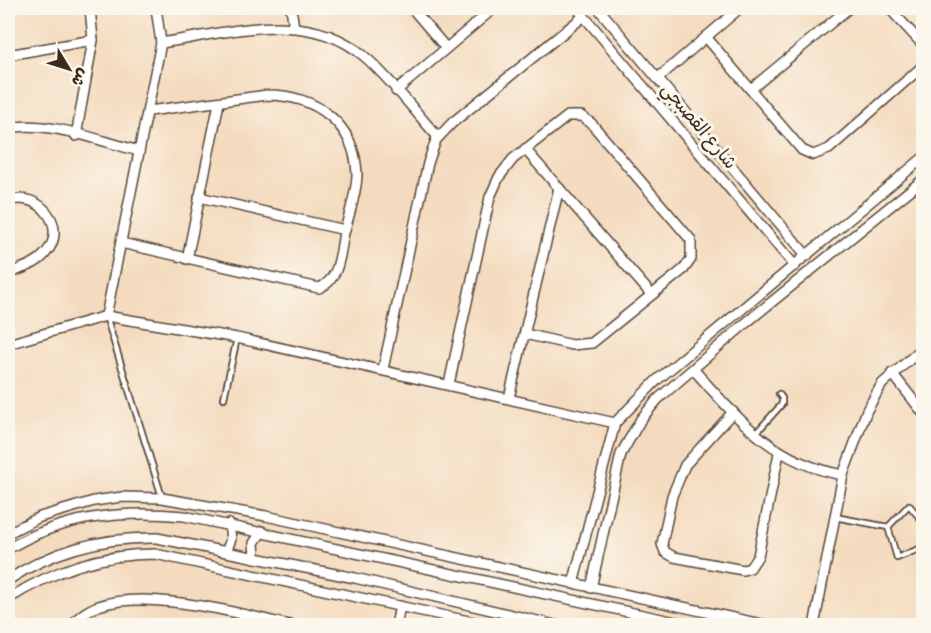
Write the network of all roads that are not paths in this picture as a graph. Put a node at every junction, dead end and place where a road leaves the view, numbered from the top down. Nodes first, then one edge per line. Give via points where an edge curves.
1 (90, 8) edge
2 (156, 8) edge
3 (291, 8) edge
4 (412, 8) edge
5 (493, 8) edge
6 (577, 8) edge
7 (598, 8) edge
8 (740, 8) edge
9 (849, 8) edge
10 (889, 8) edge
11 (584, 16) junction
12 (294, 27) junction
13 (706, 37) junction
14 (93, 40) junction
15 (161, 43) junction
16 (924, 46) edge
17 (446, 48) junction
18 (633, 48) junction
19 (8, 55) edge
20 (621, 59) junction
21 (924, 65) edge
22 (658, 78) junction
23 (751, 89) junction
24 (396, 91) junction
25 (219, 103) junction
26 (149, 111) junction
27 (8, 128) edge
28 (76, 136) junction
29 (438, 137) junction
30 (525, 149) junction
31 (140, 151) junction
32 (924, 157) edge
33 (924, 179) edge
34 (559, 188) junction
35 (199, 197) junction
36 (8, 201) edge
37 (345, 230) junction
38 (788, 233) junction
39 (121, 243) junction
40 (776, 243) junction
41 (807, 256) junction
42 (187, 258) junction
43 (795, 266) junction
44 (8, 274) edge
45 (651, 294) junction
46 (106, 316) junction
47 (733, 316) junction
48 (747, 322) junction
49 (525, 334) junction
50 (237, 338) junction
51 (8, 344) edge
52 (924, 347) edge
53 (383, 369) junction
54 (694, 370) junction
55 (892, 373) junction
56 (449, 384) junction
57 (778, 394) dead end
58 (224, 398) dead end
59 (509, 398) junction
60 (733, 412) junction
61 (924, 414) edge
62 (615, 423) junction
63 (756, 434) junction
64 (779, 453) junction
65 (843, 475) junction
66 (150, 497) junction
67 (162, 498) junction
68 (152, 513) junction
69 (835, 517) junction
70 (229, 524) junction
71 (924, 524) edge
72 (888, 526) junction
73 (262, 531) junction
74 (8, 533) edge
75 (404, 547) junction
76 (924, 547) edge
77 (8, 549) edge
78 (226, 552) junction
79 (580, 557) junction
80 (255, 558) junction
81 (597, 561) junction
82 (402, 562) junction
83 (17, 574) junction
84 (355, 578) junction
85 (8, 580) edge
86 (573, 584) junction
87 (591, 588) junction
88 (25, 589) junction
89 (352, 596) junction
90 (8, 599) edge
91 (668, 604) junction
92 (400, 606) junction
93 (469, 606) junction
94 (466, 620) junction
95 (666, 620) junction
96 (261, 622) edge
97 (72, 626) edge
98 (294, 626) edge
99 (396, 626) edge
100 (492, 626) edge
101 (559, 626) edge
102 (694, 626) edge
103 (770, 626) edge
104 (814, 626) edge

1 - 14 street
2 - 15 street
3 - 12 street
4 - 17 street
5 - 17 street
6 - 11 street, شارع القصبجي
7 - 18 street, شارع القصبجي
8 - 13 street
9 - 23 street
10 - 16 street
11 - 20 street, شارع القصبجي
11 - 29 street
12 - 15 street
12 - 24 street via 326,33 346,43 365,56
13 - 22 street
13 - 23 street
14 - 19 street
14 - 28 street
15 - 26 street
17 - 24 street
18 - 20 street
18 - 22 street, شارع القصبجي
20 - 40 street, شارع القصبجي
21 - 23 street via 819,155 802,150
22 - 38 street, شارع القصبجي
24 - 29 street
25 - 26 street
25 - 35 street
25 - 37 street via 287,95 306,100 338,122 354,153 357,176
26 - 31 street
27 - 28 street via 44,128
28 - 31 street
29 - 53 street via 431,151
30 - 34 street
30 - 45 street via 568,116 581,116 591,123 691,240 693,252 688,264
30 - 56 street via 499,177 490,197
31 - 39 street
32 - 41 street
33 - 48 street
34 - 45 street
34 - 49 street
35 - 37 street
35 - 42 street
36 - 44 street via 26,198 37,202 46,209 54,231 47,252 36,262
37 - 42 street via 334,276 319,288
38 - 40 street
38 - 41 street, شارع القصبجي
39 - 42 street
39 - 46 street
40 - 43 street, شارع القصبجي
41 - 43 street
43 - 47 street
45 - 49 street via 592,343 572,345
46 - 50 street
46 - 51 street
46 - 67 lane
47 - 48 street
47 - 62 street via 657,380
48 - 54 street
49 - 59 street
50 - 53 street
50 - 58 lane
52 - 55 street
53 - 56 street
54 - 60 street
54 - 81 street via 649,409 627,441
55 - 61 street
55 - 65 street via 867,410
56 - 59 street
57 - 63 lane via 783,398 782,404
59 - 62 street
60 - 63 street
60 - 64 street via 695,452 676,482 662,544 666,552 735,569 750,568 758,556
62 - 79 street
63 - 64 street
64 - 65 street via 810,467
65 - 69 street
66 - 67 street
66 - 68 street
66 - 74 street via 67,508
67 - 75 street
68 - 70 street
68 - 77 street via 78,520
69 - 72 lane
69 - 104 street
70 - 73 street
70 - 78 street via 231,538
71 - 72 lane via 909,505
72 - 76 lane via 898,559
73 - 80 street via 254,543
73 - 82 street
75 - 82 street
75 - 86 street
78 - 80 street
78 - 83 street via 157,538 108,539 68,550
79 - 81 street
79 - 86 street
80 - 84 street
81 - 87 street
82 - 95 street
83 - 85 street
83 - 88 street
84 - 89 street
84 - 93 street
86 - 87 street
87 - 91 street
88 - 89 street via 92,560 155,554
88 - 90 street
89 - 92 street
91 - 95 street
91 - 103 street
92 - 94 street
92 - 99 street
93 - 94 street
93 - 101 street
94 - 100 street
95 - 102 street
96 - 97 street via 169,600 141,599 113,602 87,611
96 - 98 street

